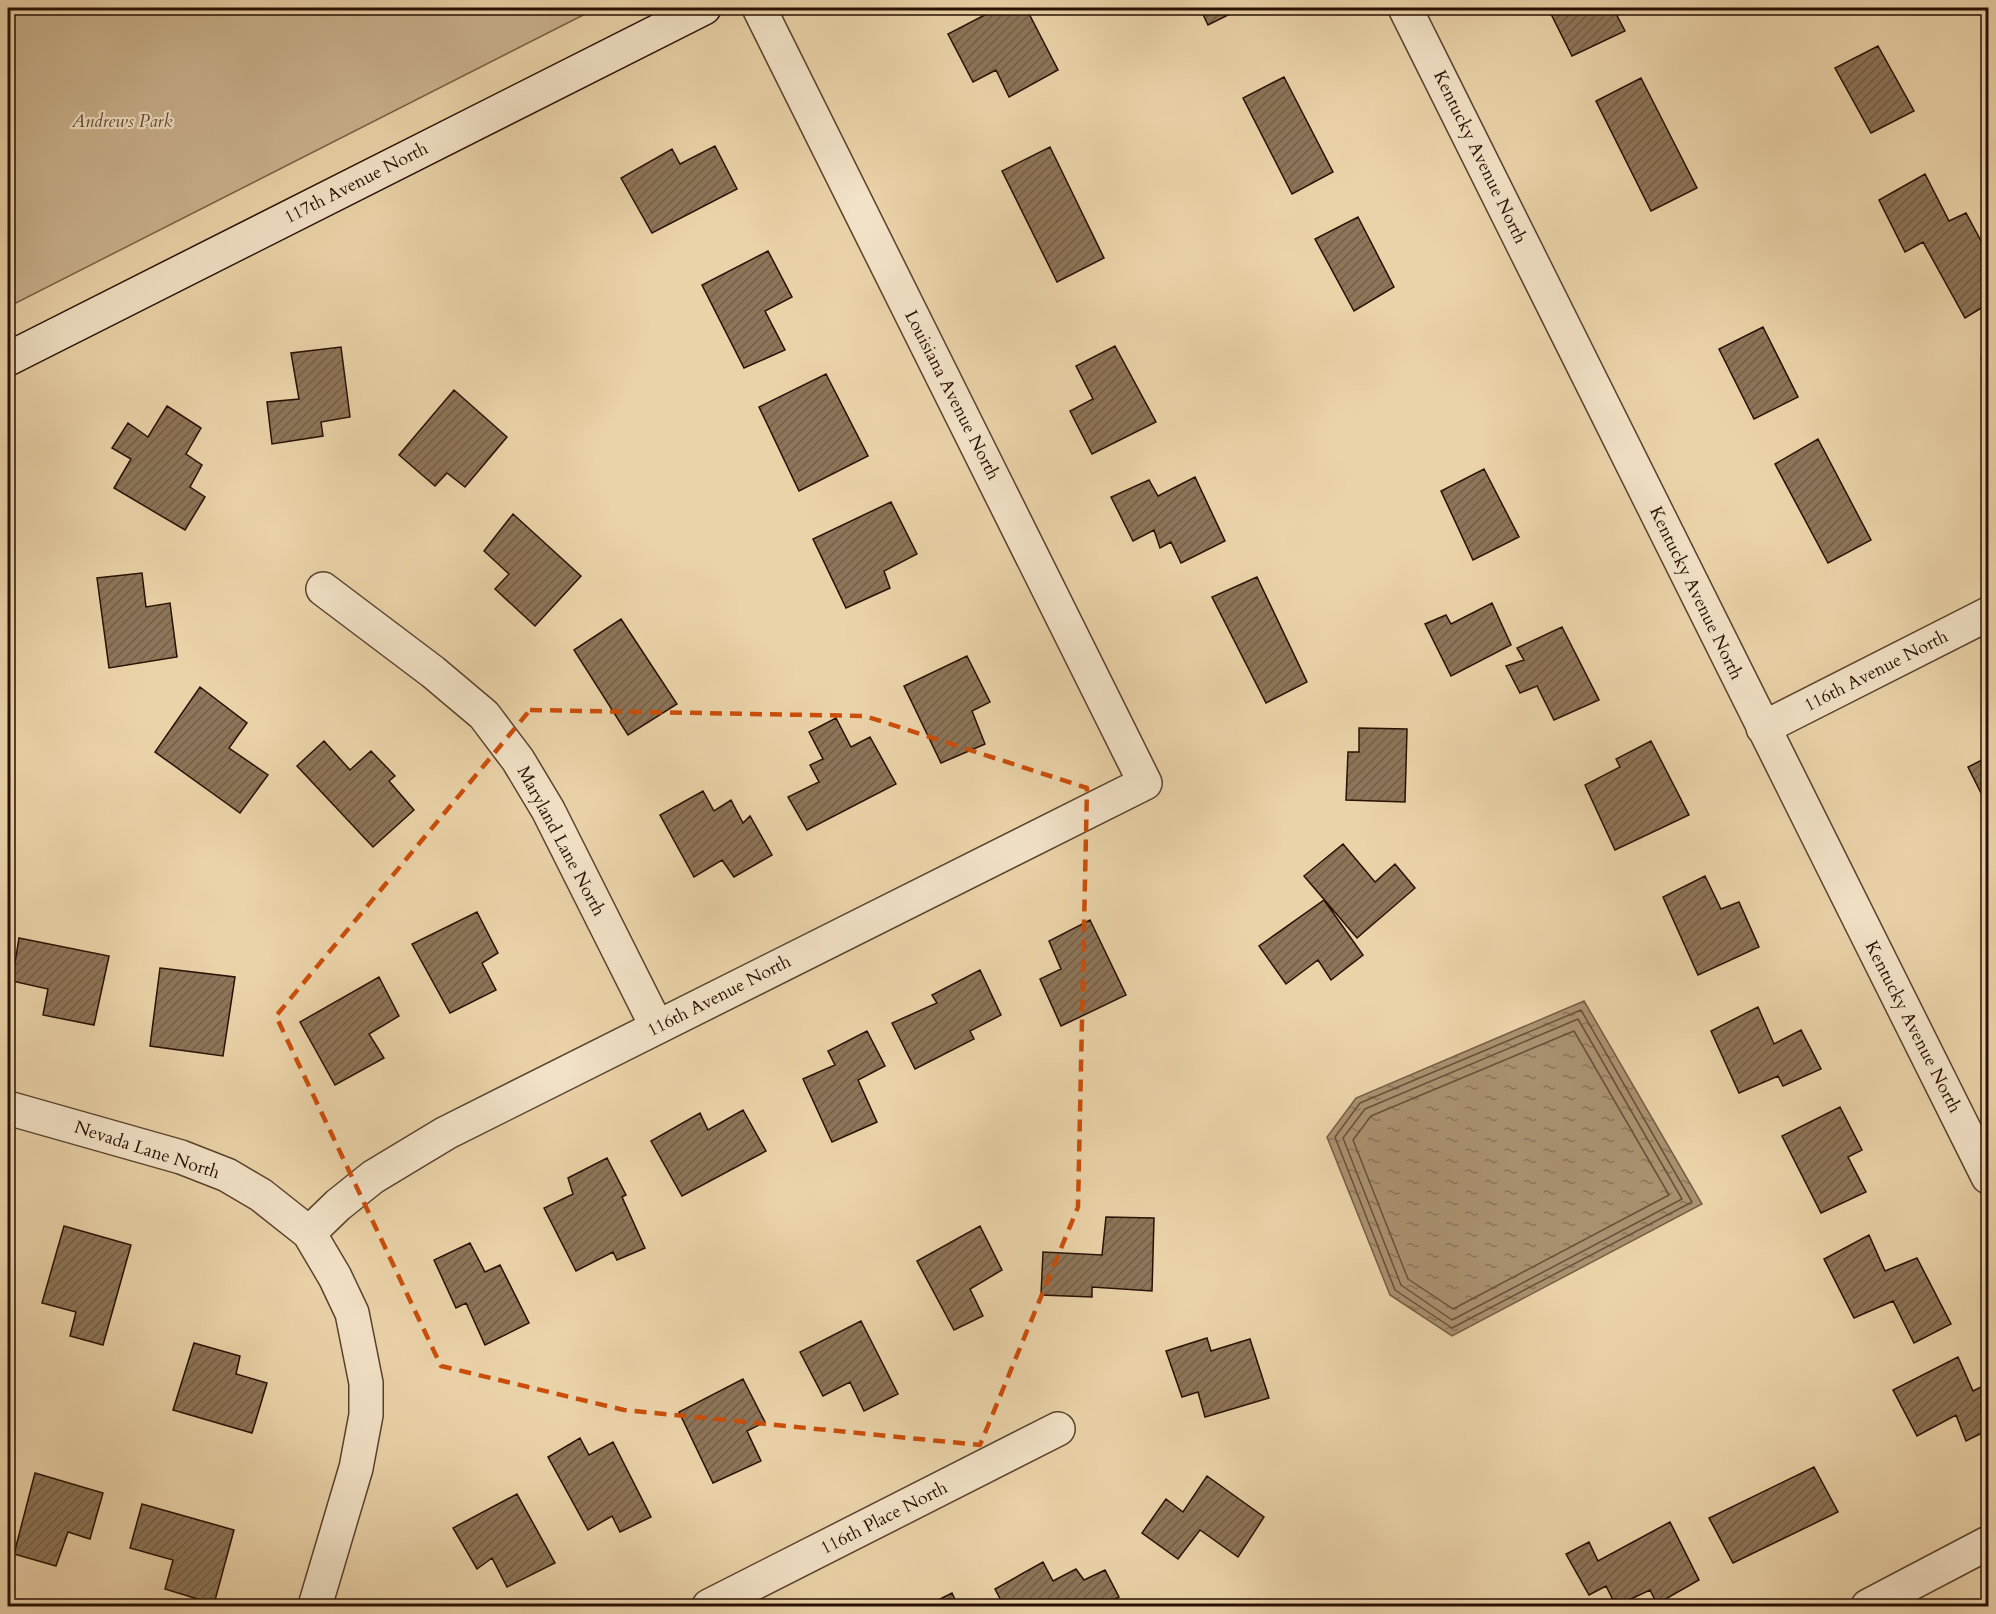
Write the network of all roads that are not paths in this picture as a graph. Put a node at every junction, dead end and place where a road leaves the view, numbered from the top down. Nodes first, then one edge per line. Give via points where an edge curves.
1 (704, 8) edge
2 (759, 8) edge
3 (1406, 8) edge
4 (8, 359) edge
5 (323, 589) dead end
6 (1989, 614) edge
7 (1763, 728) junction
8 (1145, 783) joint
9 (657, 1027) junction
10 (8, 1108) edge
11 (1989, 1177) edge
12 (309, 1233) junction
13 (1058, 1429) dead end
14 (1989, 1543) edge
15 (315, 1606) edge
16 (709, 1606) edge
17 (1868, 1606) edge

1 - 4 street, 117th Avenue North
2 - 8 street, Louisiana Avenue North
3 - 7 street, Kentucky Avenue North
5 - 9 street, Maryland Lane North via 483,715 518,760 548,810
6 - 7 street, 116th Avenue North
7 - 11 street, Kentucky Avenue North
8 - 9 street, 116th Avenue North
9 - 12 street, 116th Avenue North via 419,1148 338,1204
10 - 12 street, Nevada Lane North via 181,1157 227,1175 261,1195
12 - 15 street, Nevada Lane North via 352,1313 366,1383 366,1415 356,1468
13 - 16 street, 116th Place North
14 - 17 street

